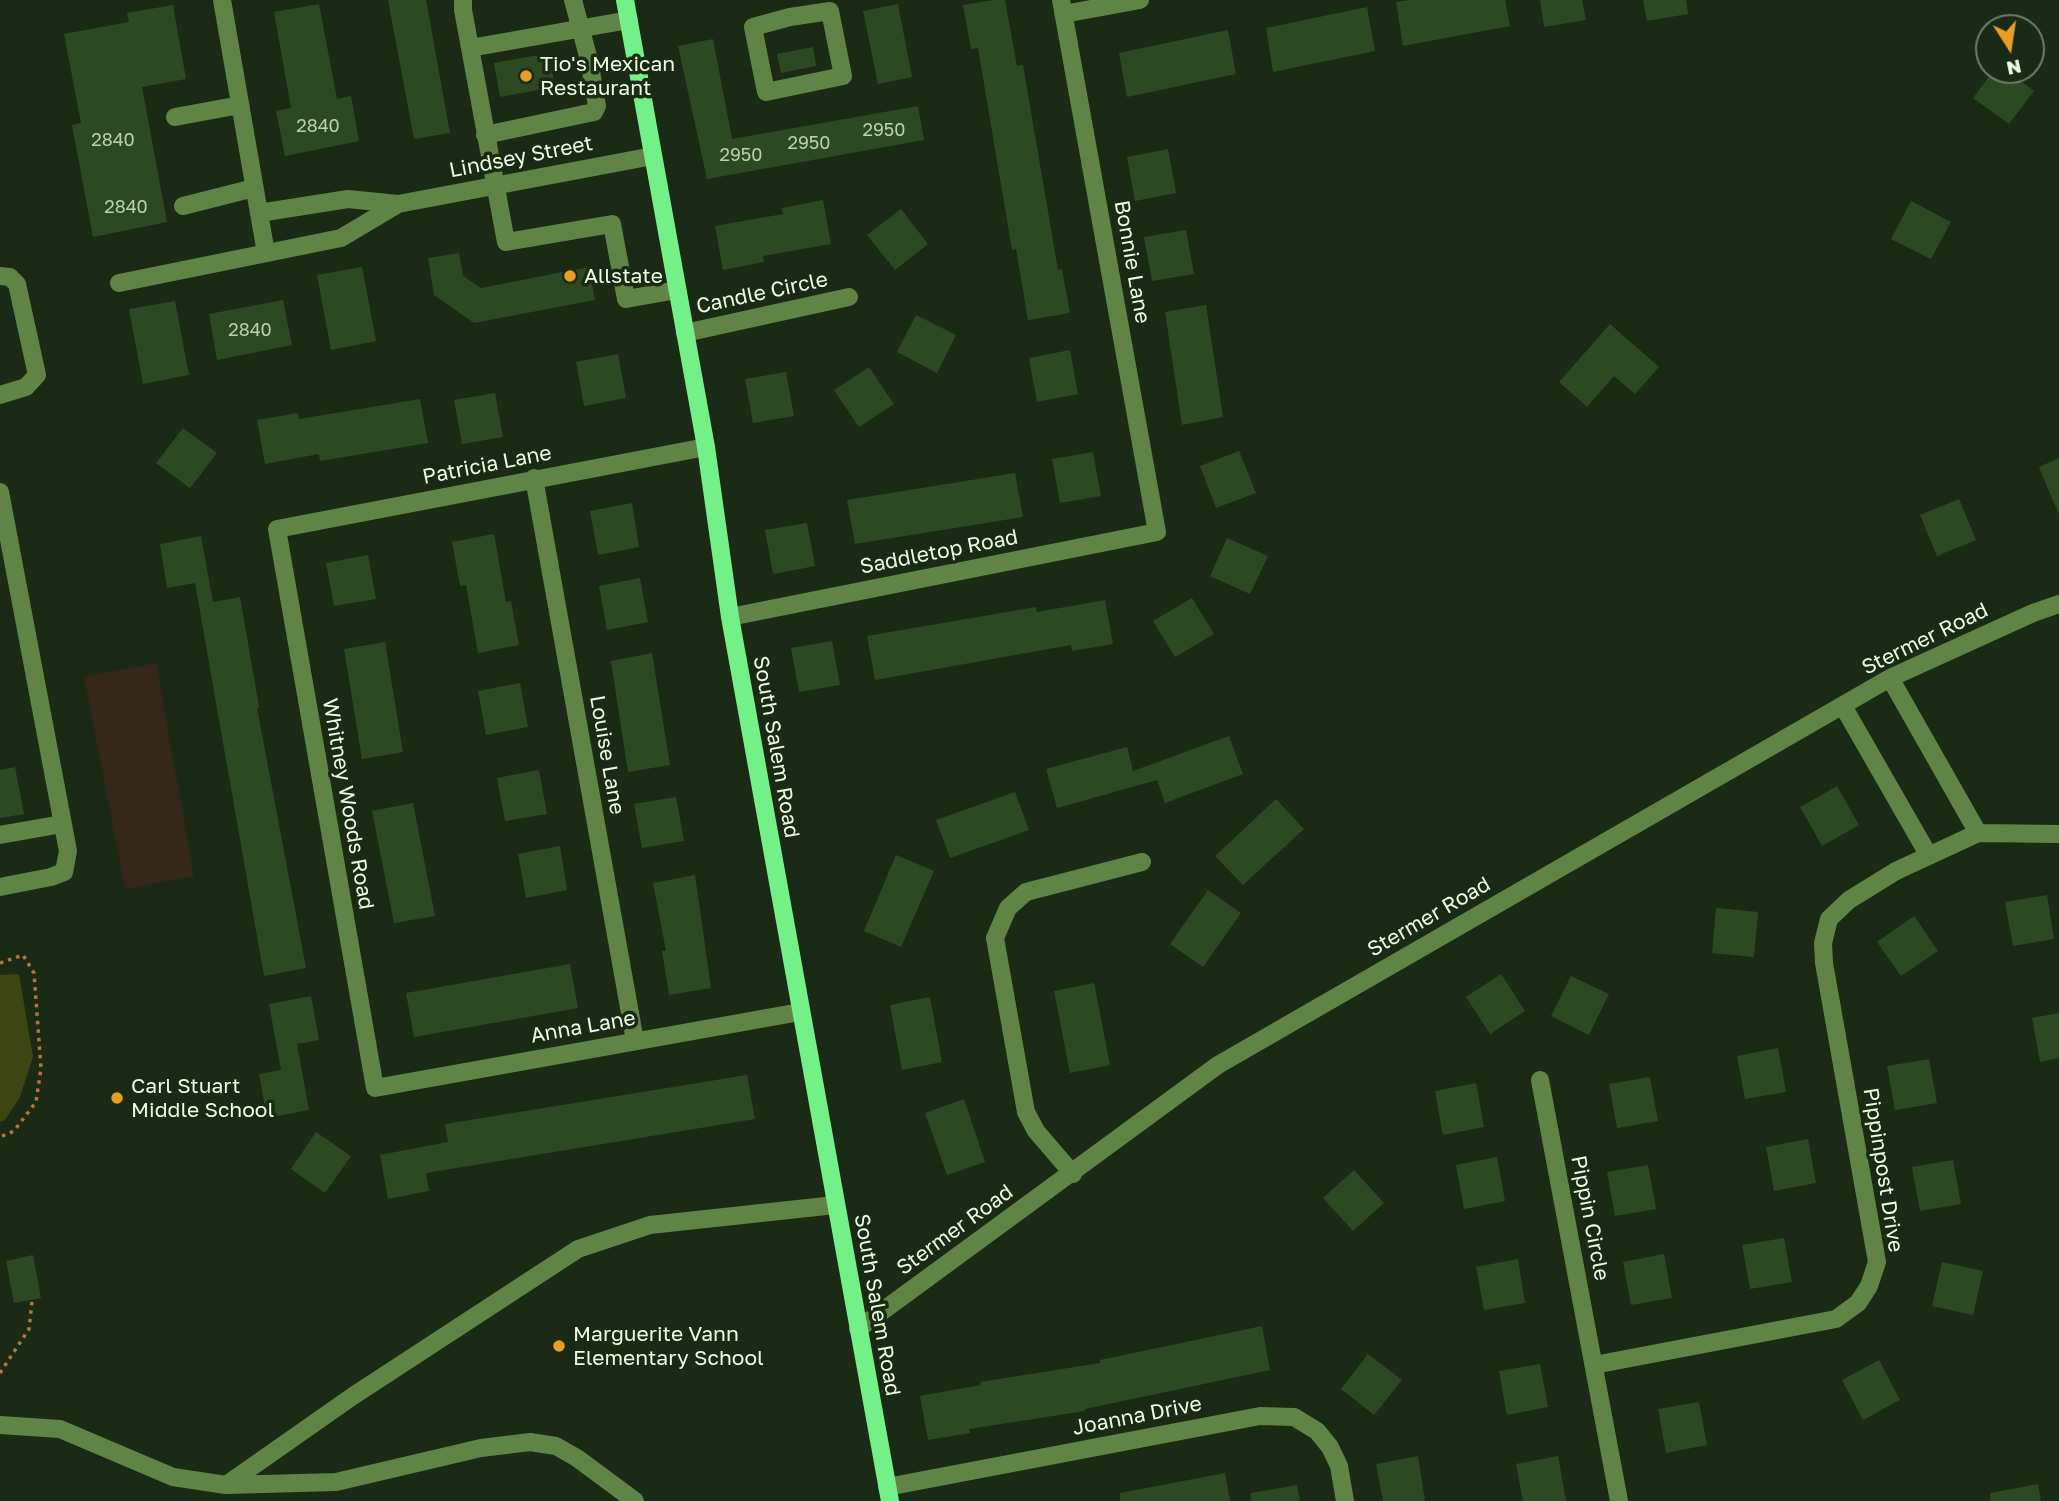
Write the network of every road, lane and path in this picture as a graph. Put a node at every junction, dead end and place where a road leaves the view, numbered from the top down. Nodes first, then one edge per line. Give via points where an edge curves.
1 (222, 0) edge
2 (463, 0) edge
3 (573, 0) edge
4 (625, 0) edge
5 (1140, 0) edge
6 (1063, 7) edge
7 (789, 8) edge
8 (629, 20) junction
9 (579, 29) junction
10 (470, 48) junction
11 (240, 106) junction
12 (175, 117) dead end
13 (485, 135) junction
14 (653, 156) junction
15 (495, 185) junction
16 (254, 188) junction
17 (398, 204) junction
18 (183, 206) dead end
19 (259, 213) junction
20 (266, 253) junction
21 (0, 276) edge
22 (119, 283) dead end
23 (677, 290) junction
24 (849, 297) dead end
25 (685, 333) junction
26 (0, 395) edge
27 (706, 447) junction
28 (534, 478) junction
29 (0, 492) edge
30 (277, 529) joint
31 (4, 533) edge
32 (1157, 533) joint
33 (2059, 604) edge
34 (730, 617) junction
35 (1890, 678) junction
36 (1843, 706) junction
37 (62, 824) junction
38 (1978, 833) junction
39 (2059, 834) edge
40 (0, 835) edge
41 (1929, 856) junction
42 (1142, 862) dead end
43 (0, 887) edge
44 (0, 963) edge
45 (800, 1012) junction
46 (635, 1041) junction
47 (1540, 1080) dead end
48 (375, 1088) joint
49 (0, 1137) edge
50 (1073, 1174) junction
51 (835, 1205) junction
52 (32, 1301) dead end
53 (858, 1329) junction
54 (1594, 1365) junction
55 (0, 1373) edge
56 (0, 1425) edge
57 (226, 1485) junction
58 (888, 1494) edge
59 (635, 1501) edge
60 (1345, 1501) edge
61 (1619, 1501) edge

1 - 11 street
2 - 10 street
3 - 9 street
4 - 8 main road, South Salem Road
5 - 6 street
6 - 32 street, Bonnie Lane
7 - 7 street via 830,11 843,76 765,92 753,27
8 - 9 street
8 - 14 main road, South Salem Road
9 - 10 street
9 - 13 street via 589,60 597,106 594,112
10 - 13 street
11 - 12 street
11 - 16 street
13 - 15 street
14 - 15 street, Lindsey Street
14 - 23 main road, South Salem Road
15 - 17 street, Lindsey Street
15 - 23 street via 506,242 612,224 626,299
16 - 18 street
16 - 19 street
17 - 19 street via 348,199
17 - 20 street via 341,238
19 - 20 street
20 - 22 street
21 - 26 street via 10,276 17,284 37,375 26,387
23 - 25 main road, South Salem Road
24 - 25 street, Candle Circle
25 - 27 main road, South Salem Road
27 - 28 street, Patricia Lane
27 - 34 main road, South Salem Road
28 - 30 street, Patricia Lane
28 - 46 street, Louise Lane
29 - 31 street
30 - 48 street, Whitney Woods Road
31 - 37 street
32 - 34 street, Saddletop Road
33 - 35 street, Stermer Road
34 - 45 main road, South Salem Road
35 - 36 street, Stermer Road
35 - 38 street
36 - 41 street
36 - 50 street, Stermer Road via 1218,1065
37 - 40 street
37 - 43 street via 68,851 64,872
38 - 39 street, Pippinpost Drive
38 - 41 street, Pippinpost Drive
41 - 54 street, Pippinpost Drive via 1849,900 1829,919 1823,943 1876,1251 1869,1286 1858,1303 1836,1319
42 - 50 street via 1026,892 1007,908 995,938 1026,1112 1036,1131
44 - 49 path via 23,955 34,973 41,1068 36,1102 14,1131
45 - 46 street, Anna Lane
45 - 51 main road, South Salem Road
46 - 48 street, Anna Lane
47 - 54 street, Pippin Circle
50 - 53 street, Stermer Road
51 - 53 main road, South Salem Road
51 - 57 street via 650,1225 578,1248
52 - 55 path via 29,1329
53 - 58 main road, South Salem Road
54 - 61 street
56 - 57 street via 60,1429 173,1477
57 - 59 street via 337,1482 481,1448 530,1442 556,1446
58 - 60 street, Joanna Drive via 1260,1416 1283,1416 1294,1417 1317,1431 1330,1447 1339,1466

